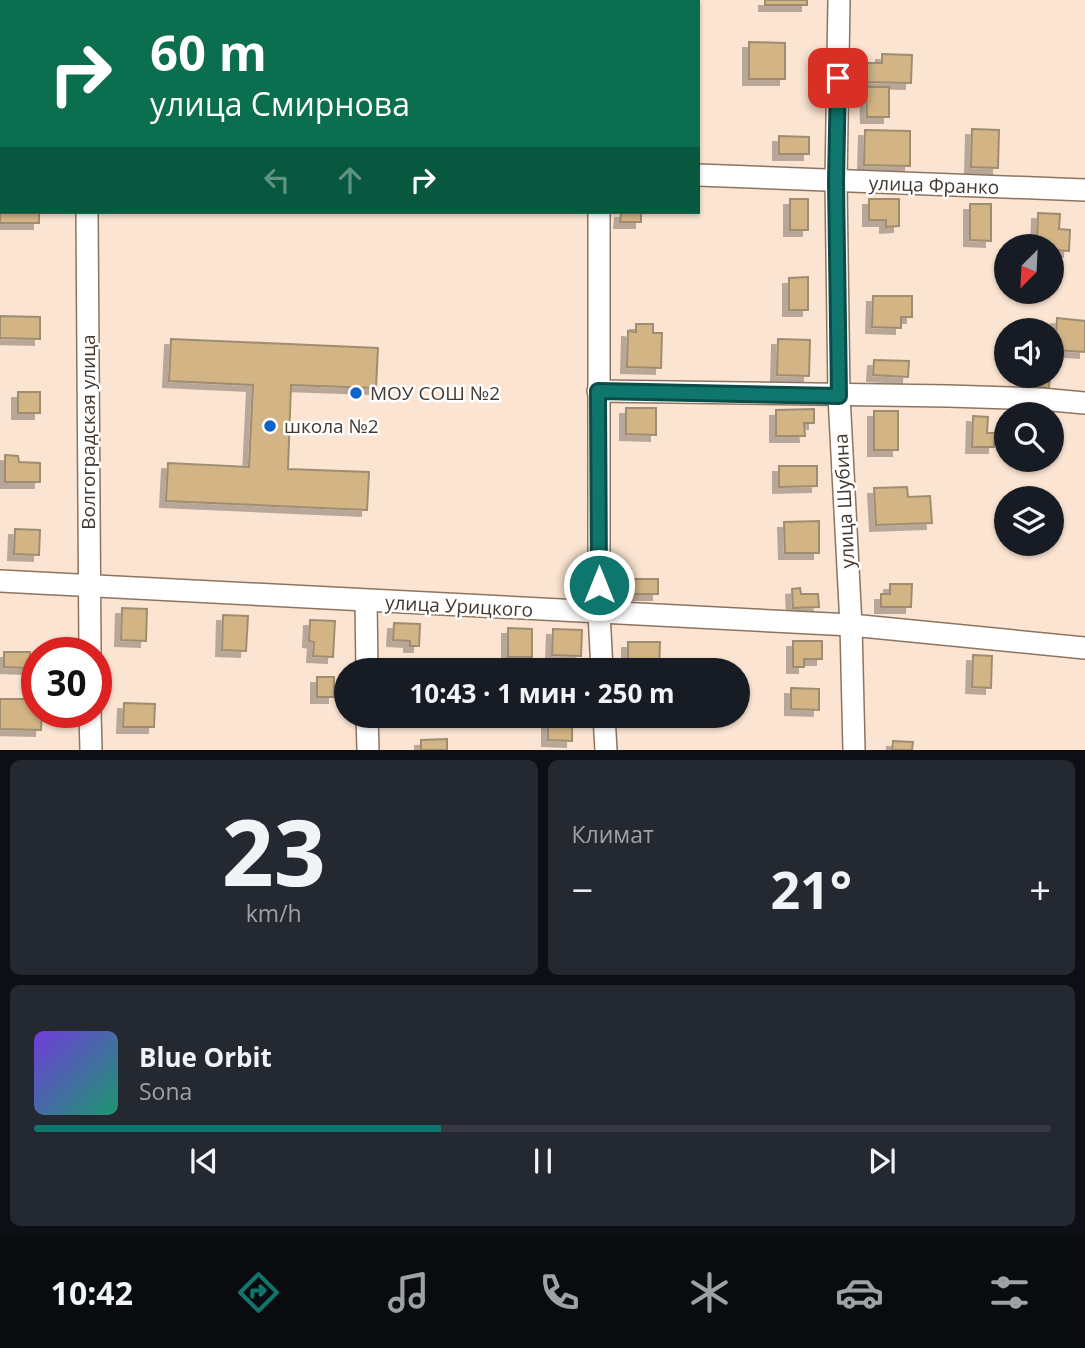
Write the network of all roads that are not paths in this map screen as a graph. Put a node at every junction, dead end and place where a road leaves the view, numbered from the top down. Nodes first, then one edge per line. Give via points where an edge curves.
1 (839, 0) edge
2 (700, 175) edge
3 (836, 182) junction
4 (1085, 190) edge
5 (87, 214) edge
6 (599, 214) edge
7 (598, 391) junction
8 (839, 396) junction
9 (1085, 403) edge
10 (0, 581) edge
11 (89, 586) junction
12 (366, 601) junction
13 (599, 613) junction
14 (851, 625) junction
15 (90, 637) edge
16 (1085, 648) edge
17 (367, 658) edge
18 (601, 658) edge
19 (90, 728) edge
20 (367, 728) edge
21 (605, 728) edge
22 (91, 750) edge
23 (368, 750) edge
24 (606, 750) edge
25 (854, 750) edge

1 - 3 street, улица Шубина
2 - 3 street, улица Франко
3 - 4 street, улица Франко
3 - 8 street, улица Шубина
5 - 11 street, Волгоградская улица
6 - 7 street
7 - 8 street
7 - 13 street
8 - 9 street
8 - 14 street, улица Шубина
10 - 11 street, улица Урицкого
11 - 12 street, улица Урицкого
11 - 15 street, Волгоградская улица
12 - 13 street, улица Урицкого
12 - 17 street
13 - 14 street, улица Урицкого
13 - 18 street
14 - 16 street, улица Урицкого
14 - 25 street, улица Шубина
19 - 22 street
20 - 23 street
21 - 24 street

